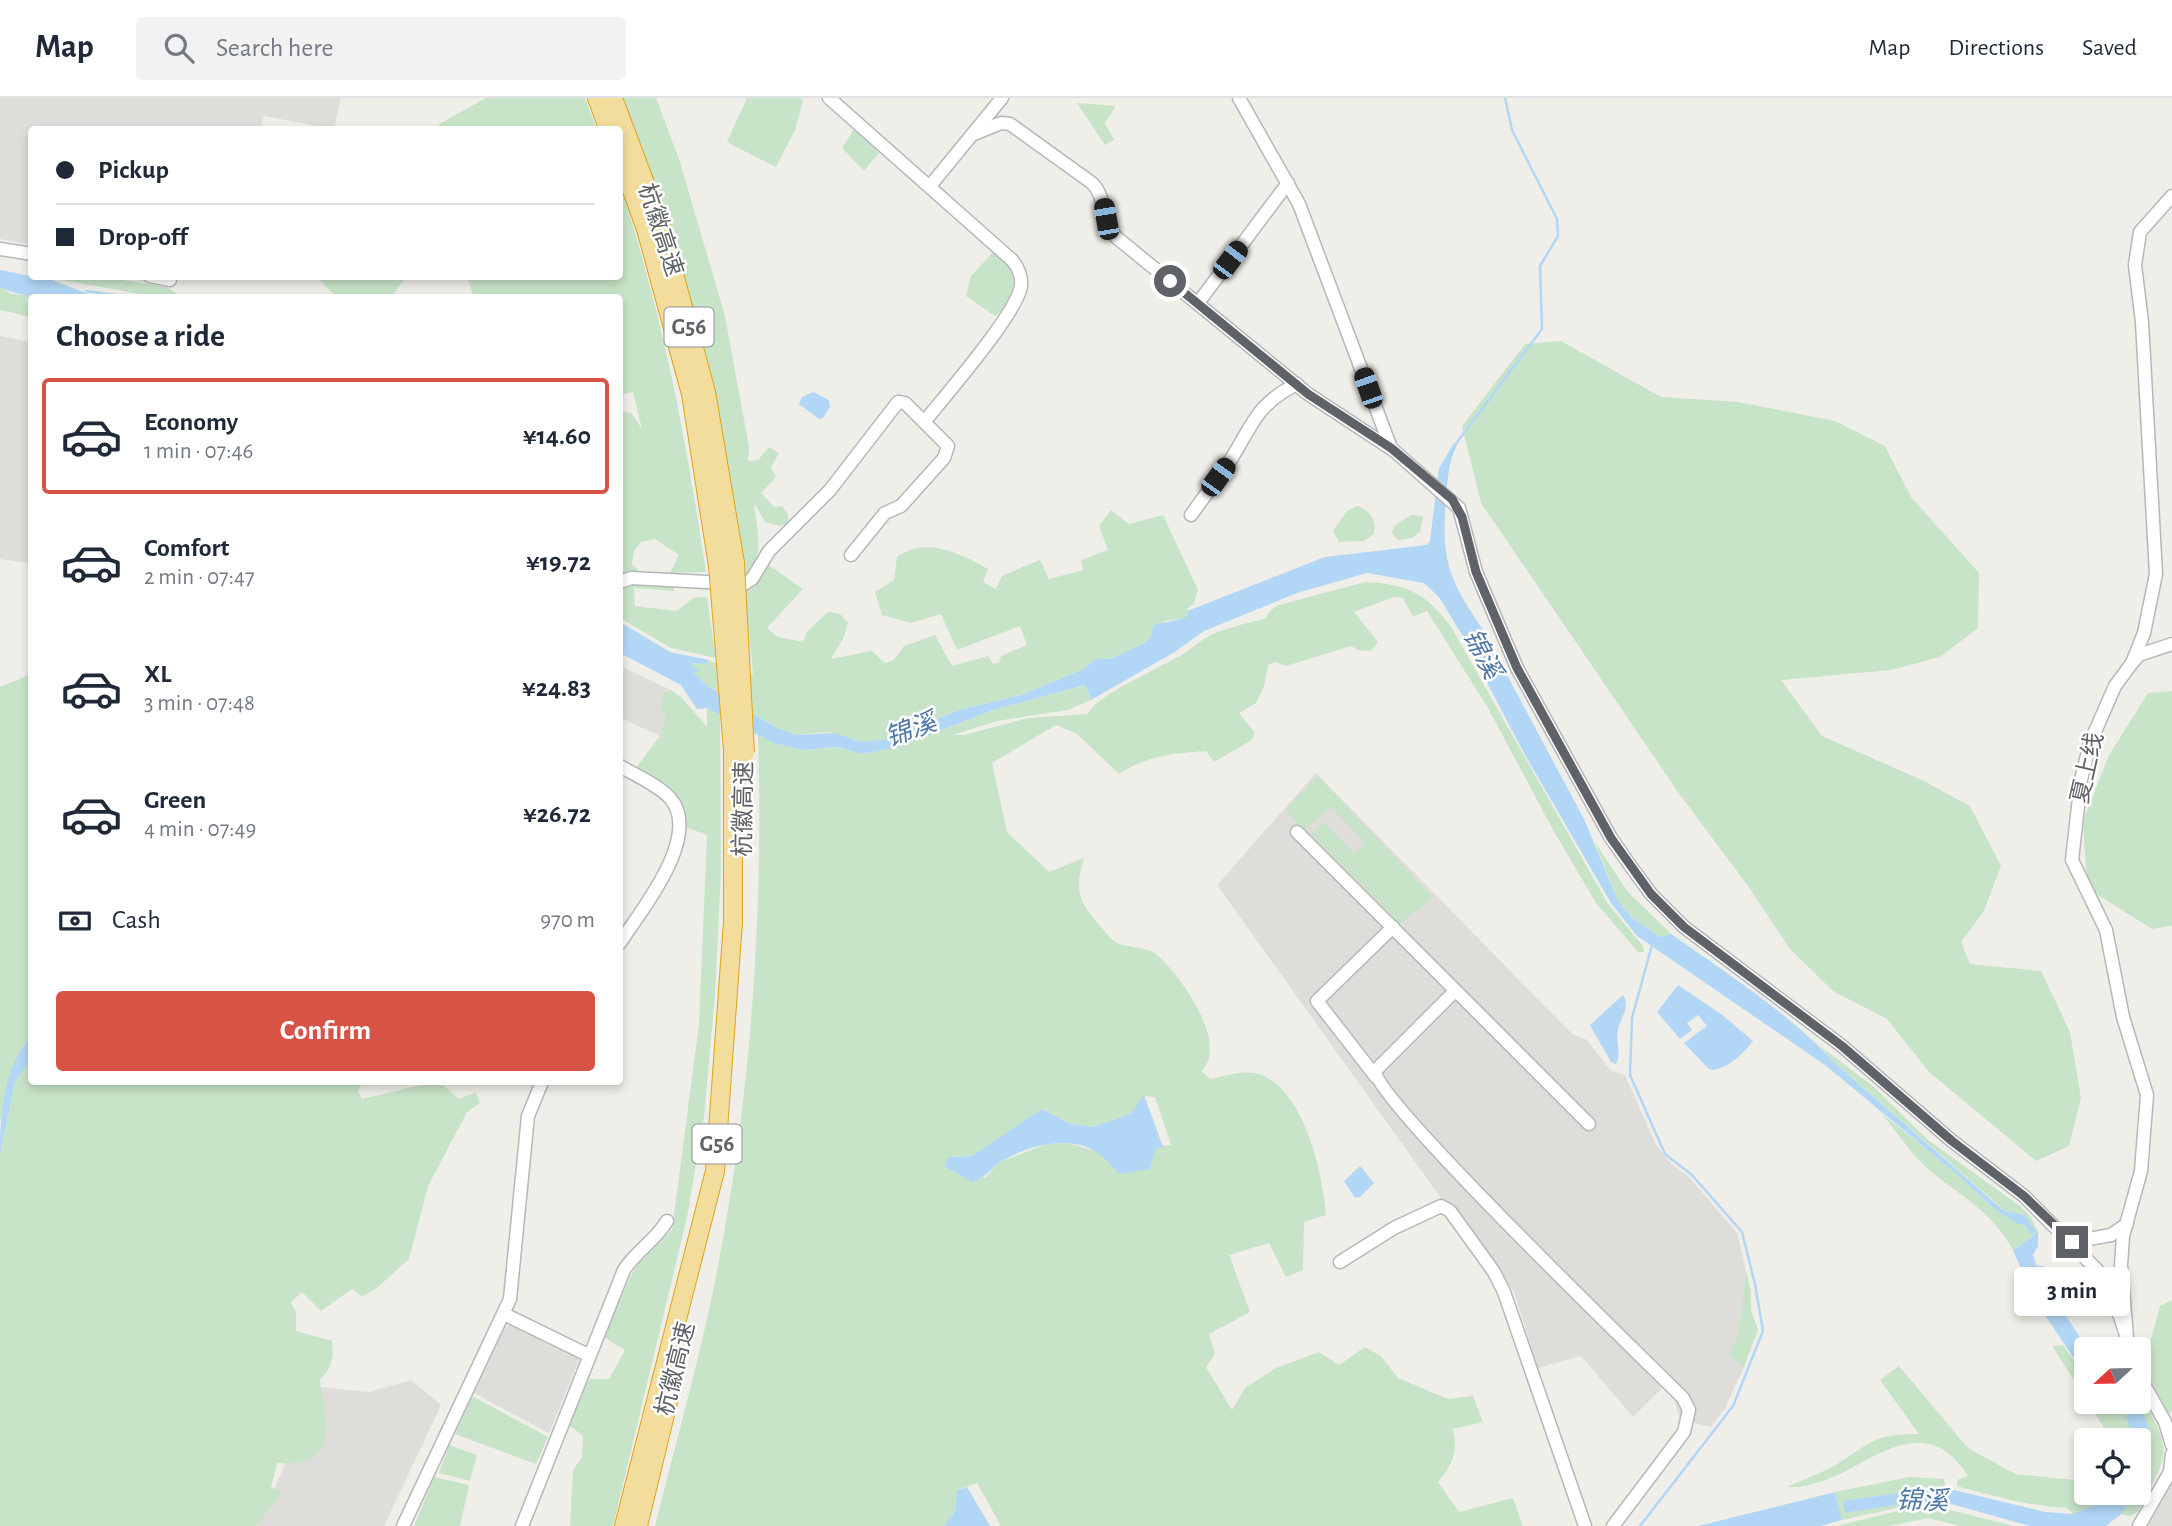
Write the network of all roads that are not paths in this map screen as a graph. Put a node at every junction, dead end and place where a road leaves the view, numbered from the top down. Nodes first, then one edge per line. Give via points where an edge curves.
1 (597, 98) edge
2 (613, 98) edge
3 (829, 98) edge
4 (1002, 98) edge
5 (1239, 98) edge
6 (608, 126) edge
7 (974, 134) junction
8 (623, 166) edge
9 (1288, 183) junction
10 (930, 186) junction
11 (2172, 196) edge
12 (0, 249) edge
13 (28, 253) edge
14 (1198, 303) junction
15 (1297, 384) junction
16 (925, 421) junction
17 (1391, 448) junction
18 (1191, 515) dead end
19 (851, 555) dead end
20 (727, 565) junction
21 (623, 581) edge
22 (2172, 644) edge
23 (2132, 663) junction
24 (739, 752) junction
25 (623, 768) edge
26 (1297, 832) dead end
27 (1392, 927) junction
28 (623, 938) edge
29 (1454, 992) junction
30 (1376, 1077) junction
31 (541, 1085) edge
32 (1589, 1125) dead end
33 (667, 1221) dead end
34 (2127, 1224) junction
35 (2072, 1242) junction
36 (1340, 1262) dead end
37 (504, 1314) junction
38 (2126, 1335) joint
39 (587, 1355) junction
40 (2151, 1397) edge
41 (2172, 1445) edge
42 (2172, 1454) edge
43 (403, 1526) edge
44 (522, 1526) edge
45 (624, 1526) edge
46 (638, 1526) edge
47 (1585, 1526) edge
48 (1613, 1526) edge
49 (2139, 1526) edge

1 - 6 highway
2 - 20 highway, 杭徽高速 / G56 via 661,226 706,392
3 - 10 street
4 - 7 street
5 - 9 street
7 - 10 street
7 - 14 street via 1010,124 1092,183 1101,192 1111,231
8 - 20 highway, 杭徽高速 / G56 via 646,229 691,394
9 - 14 street
9 - 17 street via 1334,290
10 - 16 street via 1016,263 1021,287 992,337
11 - 23 street, 夏上线 via 2140,232 2136,256 2157,559 2144,633
12 - 13 street
14 - 15 street
15 - 17 street
15 - 18 street via 1269,400 1256,414
16 - 19 street via 948,446 944,458 901,506 885,513
16 - 21 street via 898,402 830,490 769,551 744,584
17 - 35 street via 1452,499 1462,517 1476,572 1517,668 1611,838 1651,894 1684,927 1842,1046 2024,1196
20 - 24 highway, 杭徽高速 / G56, bridge
22 - 23 street via 2139,655
23 - 34 street, 夏上线 via 2115,686 2090,743 2072,860 2106,930 2123,1017 2147,1095 2141,1171
24 - 45 highway, 杭徽高速 / G56 via 733,922 715,1171
24 - 46 highway, 杭徽高速 / G56 via 743,921 724,1174
25 - 28 street via 668,796 680,817 667,869
26 - 27 street
27 - 29 street
27 - 30 street via 1317,1001
29 - 30 street via 1375,1071
29 - 32 street
30 - 48 street via 1526,1242 1683,1398 1689,1410 1684,1432
31 - 37 street via 528,1116 510,1299
33 - 39 street via 657,1238 631,1258
34 - 35 street via 2111,1235
34 - 38 street, 夏上线 via 2121,1265
35 - 38 street via 2100,1273
36 - 47 street via 1423,1212 1441,1206 1450,1211 1504,1292
37 - 39 street
37 - 43 street
39 - 44 street
40 - 41 street
42 - 49 street via 2170,1472

